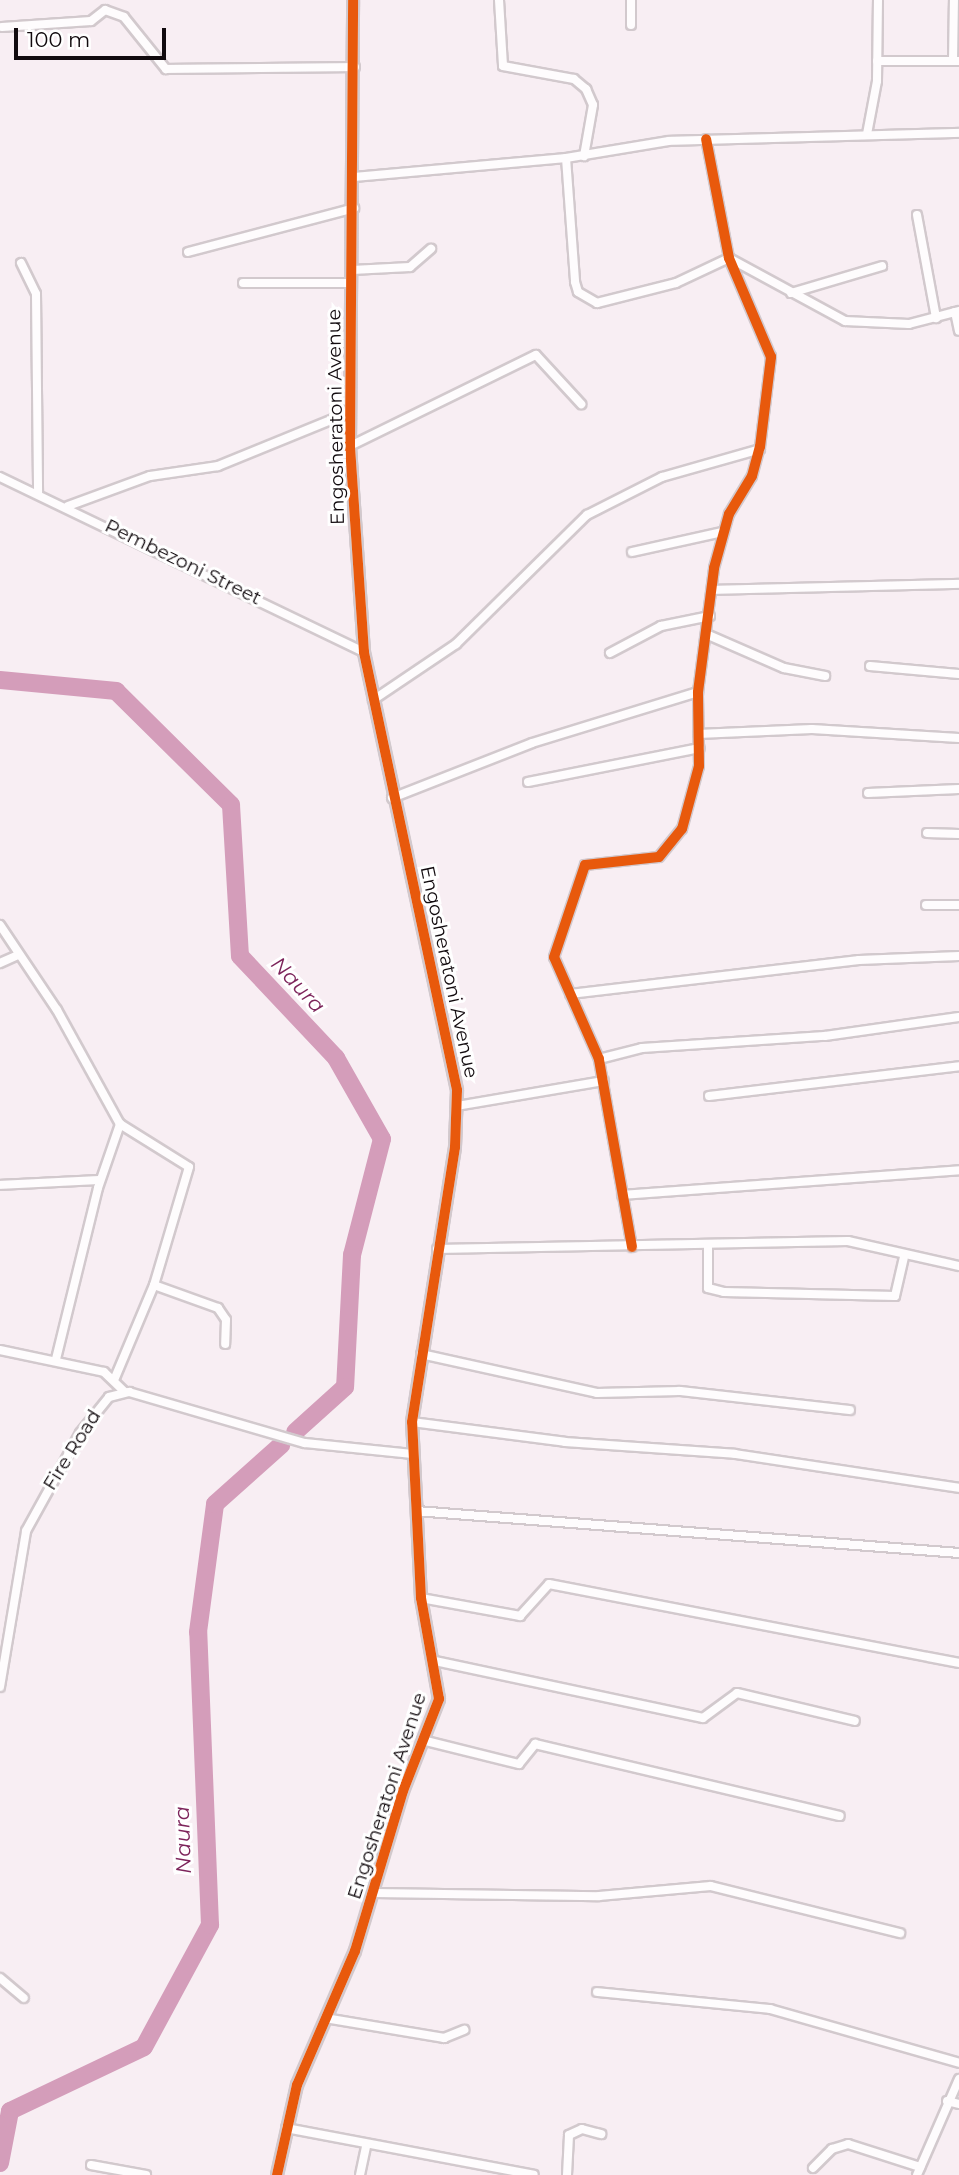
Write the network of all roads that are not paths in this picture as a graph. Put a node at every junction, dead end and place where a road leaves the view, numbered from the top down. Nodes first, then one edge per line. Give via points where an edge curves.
1 (353, 0) edge
2 (499, 0) edge
3 (631, 0) edge
4 (878, 0) edge
5 (954, 0) edge
6 (631, 25) dead end
7 (2, 27) edge
8 (877, 61) junction
9 (956, 61) edge
10 (355, 67) junction
11 (959, 133) edge
12 (867, 134) junction
13 (706, 139) junction
14 (584, 156) junction
15 (566, 158) junction
16 (354, 177) junction
17 (354, 208) junction
18 (918, 215) dead end
19 (431, 250) dead end
20 (188, 251) dead end
21 (729, 258) junction
22 (21, 263) dead end
23 (882, 266) dead end
24 (352, 270) junction
25 (243, 283) dead end
26 (352, 283) junction
27 (790, 293) junction
28 (957, 312) edge
29 (936, 318) junction
30 (959, 331) edge
31 (581, 404) dead end
32 (350, 412) junction
33 (350, 446) junction
34 (760, 449) junction
35 (0, 477) edge
36 (38, 494) junction
37 (68, 506) junction
38 (722, 532) junction
39 (632, 552) dead end
40 (959, 584) edge
41 (712, 590) junction
42 (710, 615) junction
43 (706, 634) junction
44 (364, 652) junction
45 (610, 653) dead end
46 (870, 666) dead end
47 (959, 674) edge
48 (825, 676) dead end
49 (698, 692) junction
50 (373, 700) junction
51 (698, 734) junction
52 (959, 738) edge
53 (700, 748) junction
54 (528, 782) dead end
55 (959, 789) edge
56 (868, 793) dead end
57 (393, 798) junction
58 (927, 833) dead end
59 (959, 834) edge
60 (926, 905) dead end
61 (959, 905) edge
62 (0, 925) edge
63 (18, 955) junction
64 (959, 956) edge
65 (0, 963) edge
66 (570, 994) junction
67 (959, 1017) edge
68 (599, 1059) junction
69 (959, 1066) edge
70 (604, 1081) junction
71 (709, 1096) dead end
72 (457, 1106) junction
73 (120, 1124) junction
74 (959, 1170) edge
75 (100, 1180) junction
76 (0, 1185) edge
77 (622, 1195) junction
78 (708, 1244) junction
79 (632, 1247) junction
80 (437, 1249) junction
81 (904, 1258) junction
82 (959, 1266) edge
83 (154, 1285) junction
84 (225, 1344) dead end
85 (0, 1350) edge
86 (421, 1354) junction
87 (56, 1359) junction
88 (116, 1378) junction
89 (125, 1392) junction
90 (850, 1410) dead end
91 (412, 1422) junction
92 (412, 1454) junction
93 (959, 1488) edge
94 (416, 1511) junction
95 (959, 1553) edge
96 (421, 1598) junction
97 (435, 1661) junction
98 (959, 1663) edge
99 (0, 1687) edge
100 (855, 1721) dead end
101 (422, 1740) junction
102 (840, 1816) dead end
103 (375, 1893) junction
104 (900, 1933) dead end
105 (0, 1978) edge
106 (597, 1992) dead end
107 (24, 1998) dead end
108 (325, 2018) junction
109 (464, 2030) dead end
110 (959, 2063) edge
111 (959, 2079) edge
112 (947, 2101) junction
113 (959, 2104) edge
114 (286, 2128) junction
115 (601, 2134) dead end
116 (366, 2146) junction
117 (91, 2165) dead end
118 (813, 2168) dead end
119 (919, 2171) edge
120 (146, 2175) edge
121 (277, 2175) edge
122 (360, 2175) edge
123 (534, 2175) edge
124 (567, 2175) edge

1 - 10 street, Engosheratoni Avenue
2 - 14 street via 503,66 574,79 586,89 593,105
3 - 6 street
4 - 8 street
5 - 9 street
7 - 10 street via 91,21 105,10 124,17 166,69
8 - 9 street
8 - 12 street
10 - 16 street, Engosheratoni Avenue
11 - 12 street
12 - 13 street
13 - 14 street
13 - 21 street
14 - 15 street
15 - 16 street
15 - 21 street via 575,282 585,299 621,301
16 - 17 street, Engosheratoni Avenue
17 - 20 street
17 - 24 street, Engosheratoni Avenue
18 - 29 street
19 - 24 street via 410,267
21 - 27 street
21 - 34 street via 771,357
22 - 36 street via 36,293 40,340
23 - 27 street
24 - 26 street, Engosheratoni Avenue
25 - 26 street
26 - 32 street, Engosheratoni Avenue
27 - 29 street via 845,321 876,326
28 - 29 street
28 - 30 street
31 - 33 street via 536,355
32 - 33 street, Engosheratoni Avenue
32 - 37 street via 218,466 150,476
33 - 44 street, Engosheratoni Avenue
34 - 38 street
34 - 50 street via 663,477 587,515 456,644
35 - 36 street, Pembezoni Street
36 - 37 street, Pembezoni Street
37 - 44 street, Pembezoni Street
38 - 39 street
38 - 41 street
40 - 41 street
41 - 42 street
42 - 43 street
42 - 45 street via 661,626
43 - 48 street via 784,668
43 - 49 street
44 - 50 street, Engosheratoni Avenue
46 - 47 street
49 - 51 street
49 - 57 street via 532,743
50 - 57 street, Engosheratoni Avenue
51 - 52 street via 813,729
51 - 53 street
53 - 54 street
53 - 66 street via 691,806 670,847 646,861 593,862 582,869 578,899 554,957
55 - 56 street
57 - 72 street, Engosheratoni Avenue
58 - 59 street
60 - 61 street
62 - 63 street
63 - 65 street
63 - 73 street via 57,1010
64 - 66 street via 859,960
66 - 68 street
67 - 68 street via 825,1036 642,1048
68 - 70 street
69 - 71 street
70 - 72 street
70 - 77 street
72 - 80 street, Engosheratoni Avenue
73 - 75 street
73 - 83 street via 189,1167
74 - 77 street
75 - 76 street
75 - 87 street
77 - 79 street
78 - 79 street
78 - 81 street via 848,1241
78 - 81 street via 708,1288 724,1292 895,1296
79 - 80 street
80 - 86 street, Engosheratoni Avenue
81 - 82 street
83 - 84 street via 218,1308 226,1320
83 - 88 street
85 - 87 street
86 - 90 street via 597,1393 668,1390
86 - 91 street, Engosheratoni Avenue
87 - 88 street
88 - 89 street
89 - 92 street via 305,1443
89 - 99 street, Fire Road via 109,1397 94,1413 32,1518 15,1576
91 - 92 street, Engosheratoni Avenue
91 - 93 street via 565,1442 735,1454
92 - 94 street, Engosheratoni Avenue
94 - 95 street
94 - 96 street, Engosheratoni Avenue
96 - 97 street, Engosheratoni Avenue
96 - 98 street via 520,1616 549,1584
97 - 100 street via 704,1718 737,1693
97 - 101 street, Engosheratoni Avenue via 439,1699
101 - 102 street via 519,1765 534,1744
101 - 103 street, Engosheratoni Avenue
103 - 104 street via 599,1896 711,1886
103 - 108 street, Engosheratoni Avenue
105 - 107 street
106 - 110 street via 770,2009
108 - 109 street via 444,2038
108 - 114 street, Engosheratoni Avenue
111 - 112 street
112 - 113 street
112 - 119 street
114 - 116 street
114 - 121 street, Engosheratoni Avenue
115 - 124 street via 582,2129 569,2135
116 - 122 street
116 - 123 street
117 - 120 street
118 - 119 street via 832,2148 848,2144

